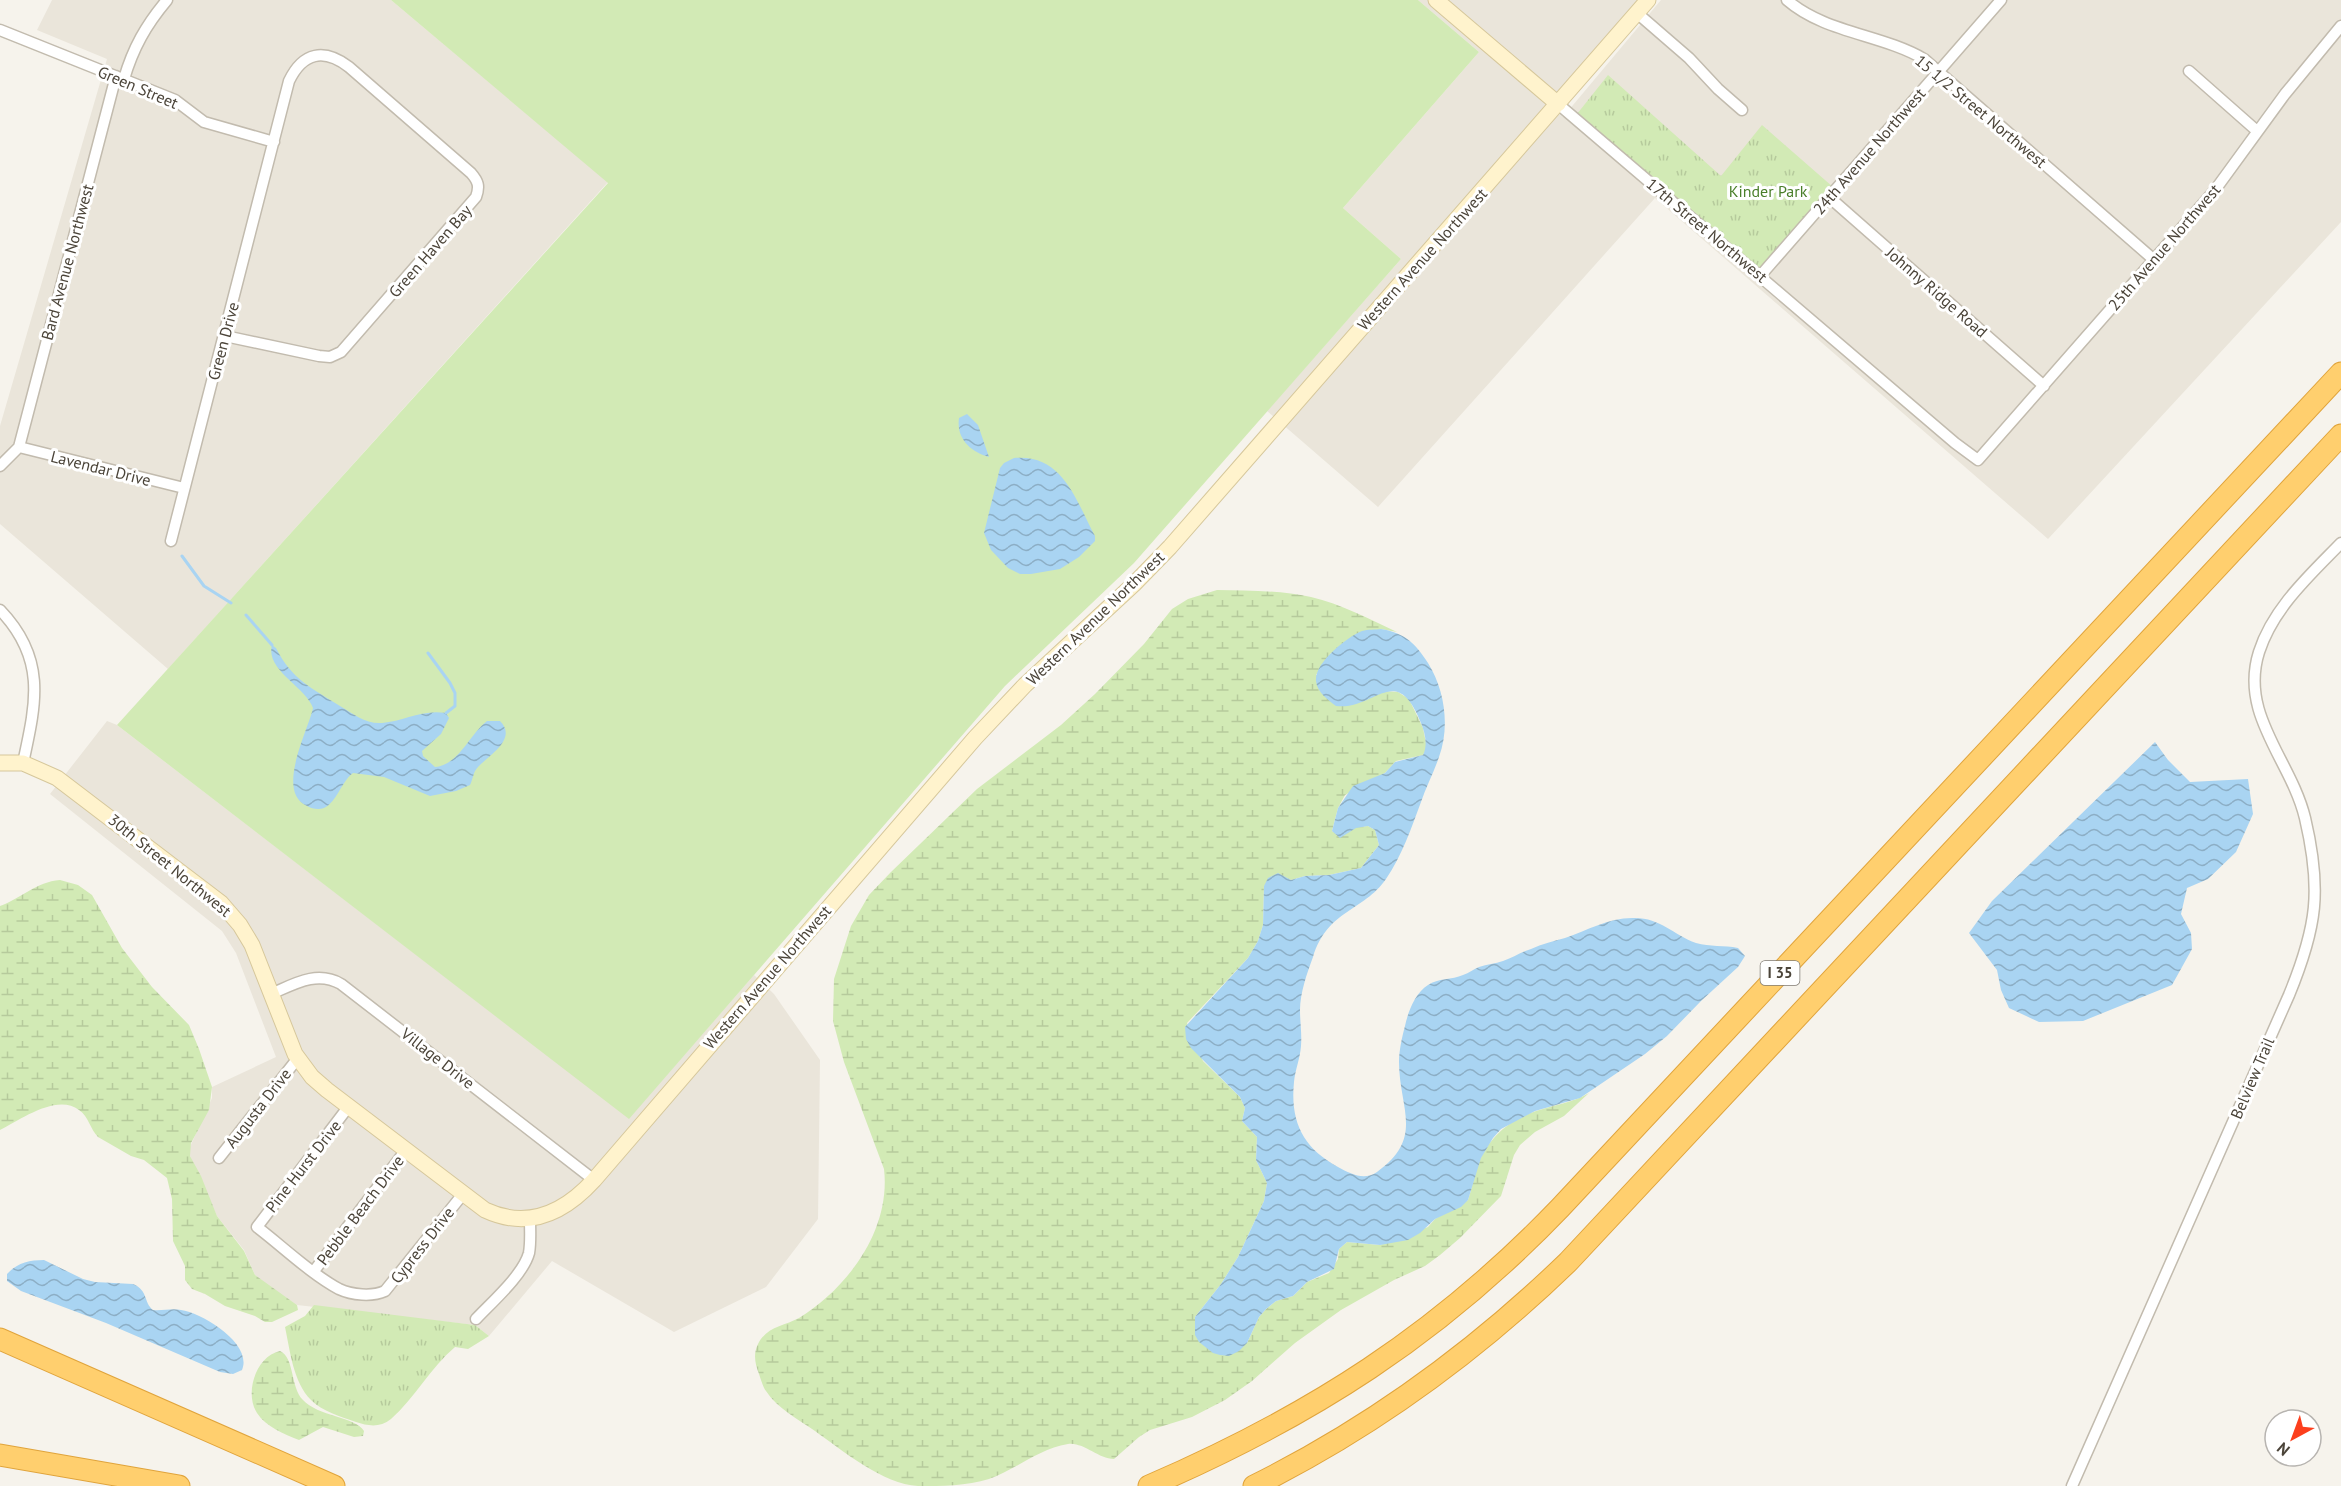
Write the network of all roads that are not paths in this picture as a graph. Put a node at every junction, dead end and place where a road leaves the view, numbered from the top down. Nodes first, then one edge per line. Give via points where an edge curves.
1 (167, 0) edge
2 (1436, 0) edge
3 (1648, 0) edge
4 (1787, 0) edge
5 (2001, 0) edge
6 (1637, 13) junction
7 (2341, 26) edge
8 (0, 30) edge
9 (327, 42) dead end
10 (326, 55) junction
11 (2189, 71) dead end
12 (1938, 72) junction
13 (120, 78) junction
14 (1558, 104) junction
15 (1742, 110) dead end
16 (2258, 131) junction
17 (274, 142) junction
18 (1829, 198) junction
19 (2153, 259) junction
20 (1761, 275) junction
21 (225, 336) junction
22 (2341, 373) edge
23 (2044, 386) junction
24 (2341, 435) edge
25 (19, 447) junction
26 (1978, 460) joint
27 (0, 466) edge
28 (184, 488) junction
29 (171, 541) dead end
30 (2341, 543) edge
31 (0, 610) edge
32 (0, 763) edge
33 (23, 763) junction
34 (271, 994) junction
35 (298, 1058) junction
36 (349, 1106) junction
37 (406, 1150) junction
38 (219, 1158) dead end
39 (594, 1180) junction
40 (463, 1194) junction
41 (530, 1220) junction
42 (257, 1227) joint
43 (314, 1271) junction
44 (476, 1319) dead end
45 (0, 1339) edge
46 (0, 1455) edge
47 (179, 1486) edge
48 (334, 1486) edge
49 (1149, 1486) edge
50 (1254, 1486) edge
51 (2072, 1486) edge

1 - 13 street, Bard Avenue Northwest via 143,32
2 - 14 street, 17th Street Northwest
3 - 6 street, Western Avenue Northwest
4 - 12 street, 15 1/2 Street Northwest via 1813,18 1908,50
5 - 12 street, 24th Avenue Northwest
6 - 14 street, Western Avenue Northwest
6 - 15 street
7 - 16 street, 25th Avenue Northwest
8 - 13 street, Green Street
9 - 10 street
10 - 17 street via 311,57 295,69
10 - 21 street, Green Haven Bay via 349,67 471,173 479,189 341,352 319,356
11 - 16 street
12 - 18 street, 24th Avenue Northwest
12 - 19 street, 15 1/2 Street Northwest
13 - 17 street, Green Street via 175,100 204,122
13 - 25 street, Bard Avenue Northwest
14 - 20 street, 17th Street Northwest
14 - 39 street, Western Avenue Northwest via 1170,547 975,738
16 - 19 street, 25th Avenue Northwest via 2215,190
17 - 21 street, Green Drive
18 - 20 street, 24th Avenue Northwest
18 - 23 street, Johnny Ridge Road
19 - 23 street, 25th Avenue Northwest
20 - 26 street, 17th Street Northwest
21 - 28 street, Green Drive
22 - 49 highway, I 35 via 1508,1261 1454,1308 1351,1382 1268,1430
23 - 26 street, 25th Avenue Northwest
24 - 50 highway, I 35 via 1568,1262 1500,1325 1425,1384 1352,1432
25 - 27 street
25 - 28 street, Lavendar Drive
28 - 29 street, Green Drive
30 - 51 street, Belview Trail via 2291,597 2271,626 2258,656 2254,681 2257,708 2298,798 2310,840 2316,891 2311,934 2289,995
31 - 33 street via 25,645 35,678 34,714
32 - 33 street, 30th Street Northwest
33 - 34 street, 30th Street Northwest via 48,772 74,789 221,903 249,939
34 - 35 street, 30th Street Northwest
34 - 39 street, Village Drive via 312,978 327,978 341,984
35 - 36 street, 30th Street Northwest via 312,1077
35 - 38 street, Augusta Drive
36 - 37 street, 30th Street Northwest
36 - 42 street, Pine Hurst Drive
37 - 40 street, 30th Street Northwest
37 - 43 street, Pebble Beach Drive
39 - 41 street, Western Avenue Northwest via 563,1208
40 - 41 street, 30th Street Northwest via 492,1213
40 - 43 street, Cypress Drive via 385,1291 374,1295 341,1290
41 - 44 street via 526,1260
42 - 43 street, Cypress Drive
45 - 48 highway
46 - 47 highway

